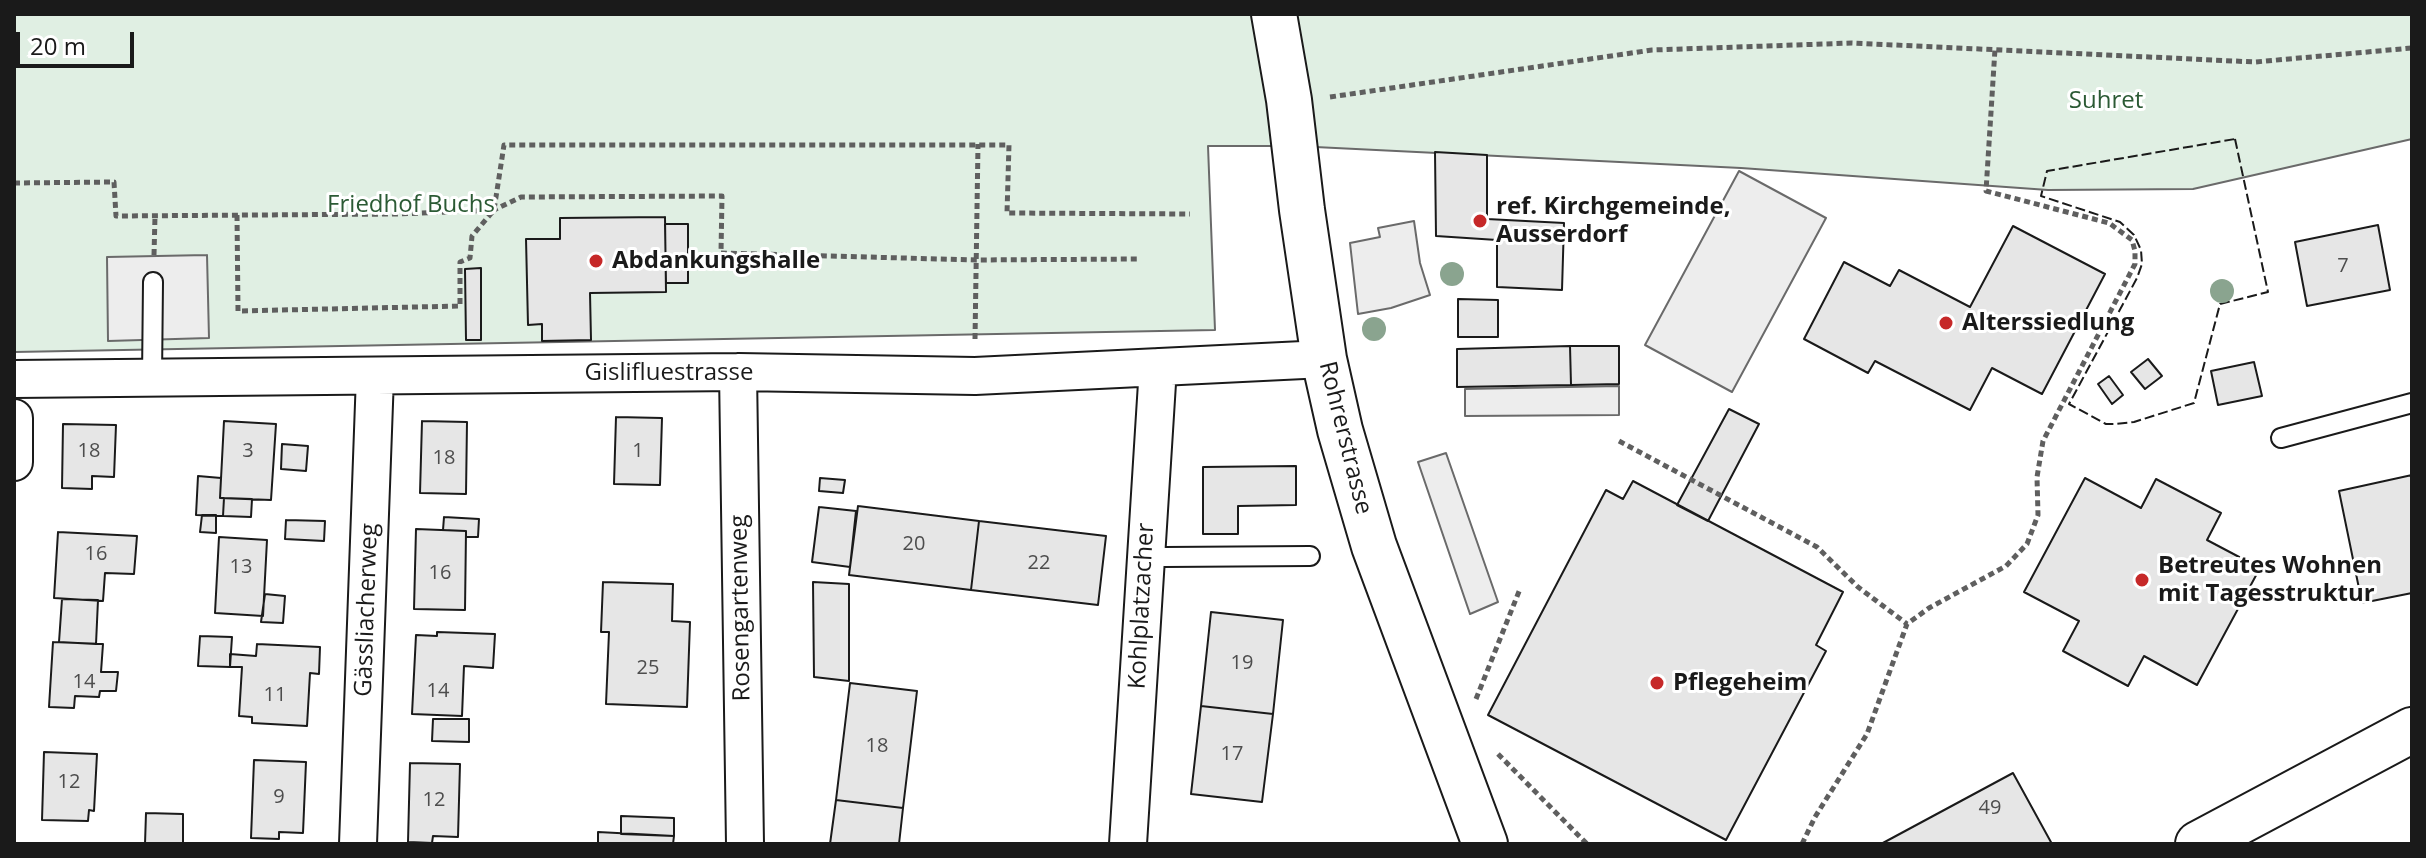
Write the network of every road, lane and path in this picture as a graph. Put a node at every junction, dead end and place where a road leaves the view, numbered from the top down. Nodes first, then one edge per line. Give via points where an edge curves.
1 (1274, 14) edge
2 (2412, 48) edge
3 (1995, 49) junction
4 (1289, 100) junction
5 (978, 144) junction
6 (14, 183) edge
7 (494, 210) junction
8 (1190, 214) dead end
9 (237, 215) junction
10 (155, 216) junction
11 (1138, 259) dead end
12 (976, 260) junction
13 (153, 282) joint
14 (1324, 359) junction
15 (1158, 367) junction
16 (738, 372) junction
17 (375, 376) junction
18 (975, 376) junction
19 (152, 378) junction
20 (14, 379) edge
21 (2412, 403) edge
22 (14, 418) edge
23 (2281, 438) dead end
24 (1619, 441) dead end
25 (14, 462) edge
26 (1145, 555) junction
27 (1310, 556) dead end
28 (1520, 589) dead end
29 (1907, 624) junction
30 (1473, 707) dead end
31 (2412, 730) edge
32 (1489, 745) dead end
33 (358, 844) edge
34 (745, 844) edge
35 (1128, 844) edge
36 (1485, 844) edge
37 (1587, 844) edge
38 (1802, 844) edge
39 (2198, 844) edge

1 - 4 main road, Rohrerstrasse
2 - 3 path via 2255,62
3 - 4 path via 1852,43 1652,50
3 - 29 path via 1986,191 2109,223 2132,240 2135,264 2043,441 2038,515 2027,544 2006,566
4 - 14 main road, Rohrerstrasse
5 - 7 path via 504,145
5 - 8 path via 1009,145 1007,213
5 - 12 path
6 - 10 path via 114,182 116,216
7 - 9 path
7 - 9 path via 472,236 470,258 460,262 460,306 238,311
7 - 12 path via 521,197 722,196 721,253
9 - 10 path
10 - 13 path
11 - 12 path
12 - 18 path
13 - 19 lane
14 - 15 street, Gislifluestrasse
14 - 36 main road, Rohrerstrasse via 1374,546
15 - 18 street, Gislifluestrasse
15 - 26 street, Kohlplatzacher
16 - 17 street, Gislifluestrasse
16 - 18 street, Gislifluestrasse
16 - 34 street, Rosengartenweg
17 - 19 street, Gislifluestrasse
17 - 33 street, Gässliacherweg
19 - 20 street, Gislifluestrasse
21 - 23 lane
22 - 25 street
24 - 29 path via 1817,547
26 - 27 lane
26 - 35 street, Kohlplatzacher
28 - 30 path
29 - 38 path via 1867,734
31 - 39 main road
32 - 37 path

